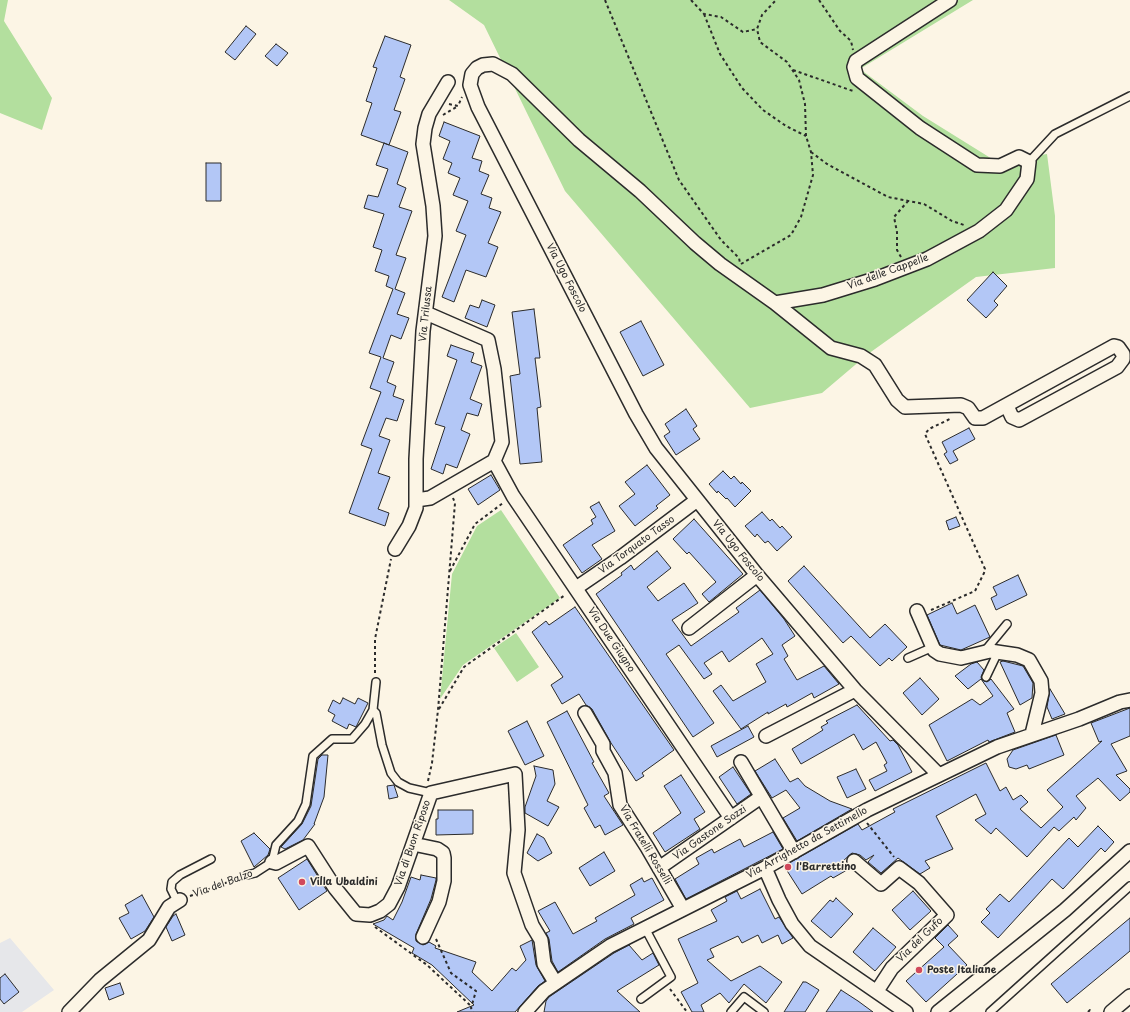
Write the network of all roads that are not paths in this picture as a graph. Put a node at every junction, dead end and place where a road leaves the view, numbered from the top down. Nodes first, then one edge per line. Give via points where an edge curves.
1 (950, 0) edge
2 (448, 82) dead end
3 (1130, 96) edge
4 (1029, 162) junction
5 (775, 303) junction
6 (426, 313) junction
7 (1007, 406) junction
8 (494, 461) junction
9 (416, 500) junction
10 (697, 500) junction
11 (395, 549) road end
12 (757, 574) junction
13 (576, 588) junction
14 (917, 613) road end
15 (1007, 624) dead end
16 (689, 628) dead end
17 (933, 647) junction
18 (984, 652) junction
19 (998, 652) junction
20 (908, 658) dead end
21 (986, 677) dead end
22 (376, 682) road end
23 (855, 690) junction
24 (1130, 700) edge
25 (373, 710) junction
26 (585, 713) dead end
27 (1032, 734) junction
28 (766, 736) dead end
29 (741, 762) dead end
30 (938, 774) junction
31 (428, 792) junction
32 (761, 798) junction
33 (731, 818) junction
34 (413, 844) junction
35 (1130, 851) edge
36 (794, 852) junction
37 (211, 859) dead end
38 (854, 861) dead end
39 (272, 862) junction
40 (659, 868) junction
41 (765, 868) junction
42 (247, 875) road end
43 (1130, 886) edge
44 (178, 900) joint
45 (683, 909) junction
46 (645, 928) junction
47 (423, 937) dead end
48 (555, 982) junction
49 (877, 990) junction
50 (1130, 996) edge
51 (641, 999) dead end
52 (69, 1012) edge
53 (525, 1012) edge
54 (731, 1012) edge
55 (764, 1012) edge
56 (906, 1012) edge
57 (938, 1012) edge
58 (990, 1012) edge
59 (1111, 1012) edge

1 - 4 street via 856,60 854,67 857,78 920,128 977,165 1000,166 1019,157
2 - 6 street, Via Trilussa via 430,114 423,144 435,236
3 - 4 lane via 1055,134
4 - 5 street, Via delle Cappelle via 1027,179 1006,210 978,231 927,259 875,279 823,295
5 - 7 street via 831,348 861,356 875,364 897,400 905,407 961,405 969,410 973,417 979,419
5 - 10 street, Via Ugo Foscolo via 695,243 640,191 579,140 512,74 493,64 483,65 472,74 472,92 636,414 656,448
6 - 8 street via 488,340 494,369 502,442
6 - 9 street, Via Trilussa via 416,459
7 - 7 street via 1114,346 1123,354 1123,359 1117,367 1019,420 1012,417
8 - 9 street via 430,498
8 - 13 street, Via Due Giugno via 513,496
9 - 11 street, Via Trilussa via 416,508 409,526
10 - 12 street, Via Ugo Foscolo
10 - 13 street, Via Torquato Tasso
12 - 16 street
12 - 23 street, Via Ugo Foscolo
13 - 33 street, Via Due Giugno
14 - 17 street
15 - 18 lane
17 - 18 street via 940,654 953,657
17 - 20 lane
18 - 19 street
19 - 21 lane
19 - 27 street via 1027,658 1041,681 1042,693
22 - 25 lane, Via di Buon Riposo
23 - 28 street
23 - 30 street, Via Ugo Foscolo
24 - 27 street, Via Arrighetto da Settimello
25 - 31 lane, Via di Buon Riposo via 376,713 391,773 398,782 409,788
25 - 39 lane via 352,740 332,739 313,756 306,804 298,821 276,845
26 - 40 street, Via Fratelli Rosselli via 603,744 603,751 615,773 620,805
27 - 30 street, Via Arrighetto da Settimello
29 - 32 street
30 - 36 street, Via Arrighetto da Settimello via 866,810
31 - 34 street, Via di Buon Riposo
31 - 48 street, Via di Buon Riposo via 515,774 518,830 514,873 532,925 541,940 544,964
32 - 33 street, Via Gastone Sozzi
32 - 36 street
33 - 40 street, Via Gastone Sozzi
34 - 39 street, Via di Buon Riposo via 398,887 389,904 370,915 356,914 335,888 308,846 276,863
34 - 47 street via 437,849 443,853 444,858 444,881 439,902
35 - 57 street via 1065,910
36 - 41 street, Via Arrighetto da Settimello
37 - 44 lane via 172,882 172,893
38 - 49 street, Via del Gufo via 881,884 899,868 919,883 947,915 892,968
39 - 42 lane, Via del Balzo
40 - 45 street, Via Fratelli Rosselli
41 - 45 street, Via Arrighetto da Settimello
41 - 49 street via 792,924 810,946
43 - 58 lane
44 - 52 street via 169,907 149,940 100,980
45 - 46 street, Via Arrighetto da Settimello
46 - 48 street, Via Arrighetto da Settimello via 610,946
46 - 51 lane via 671,977
48 - 53 street, Via Arrighetto da Settimello
49 - 56 street
50 - 59 street
54 - 55 lane via 744,997

